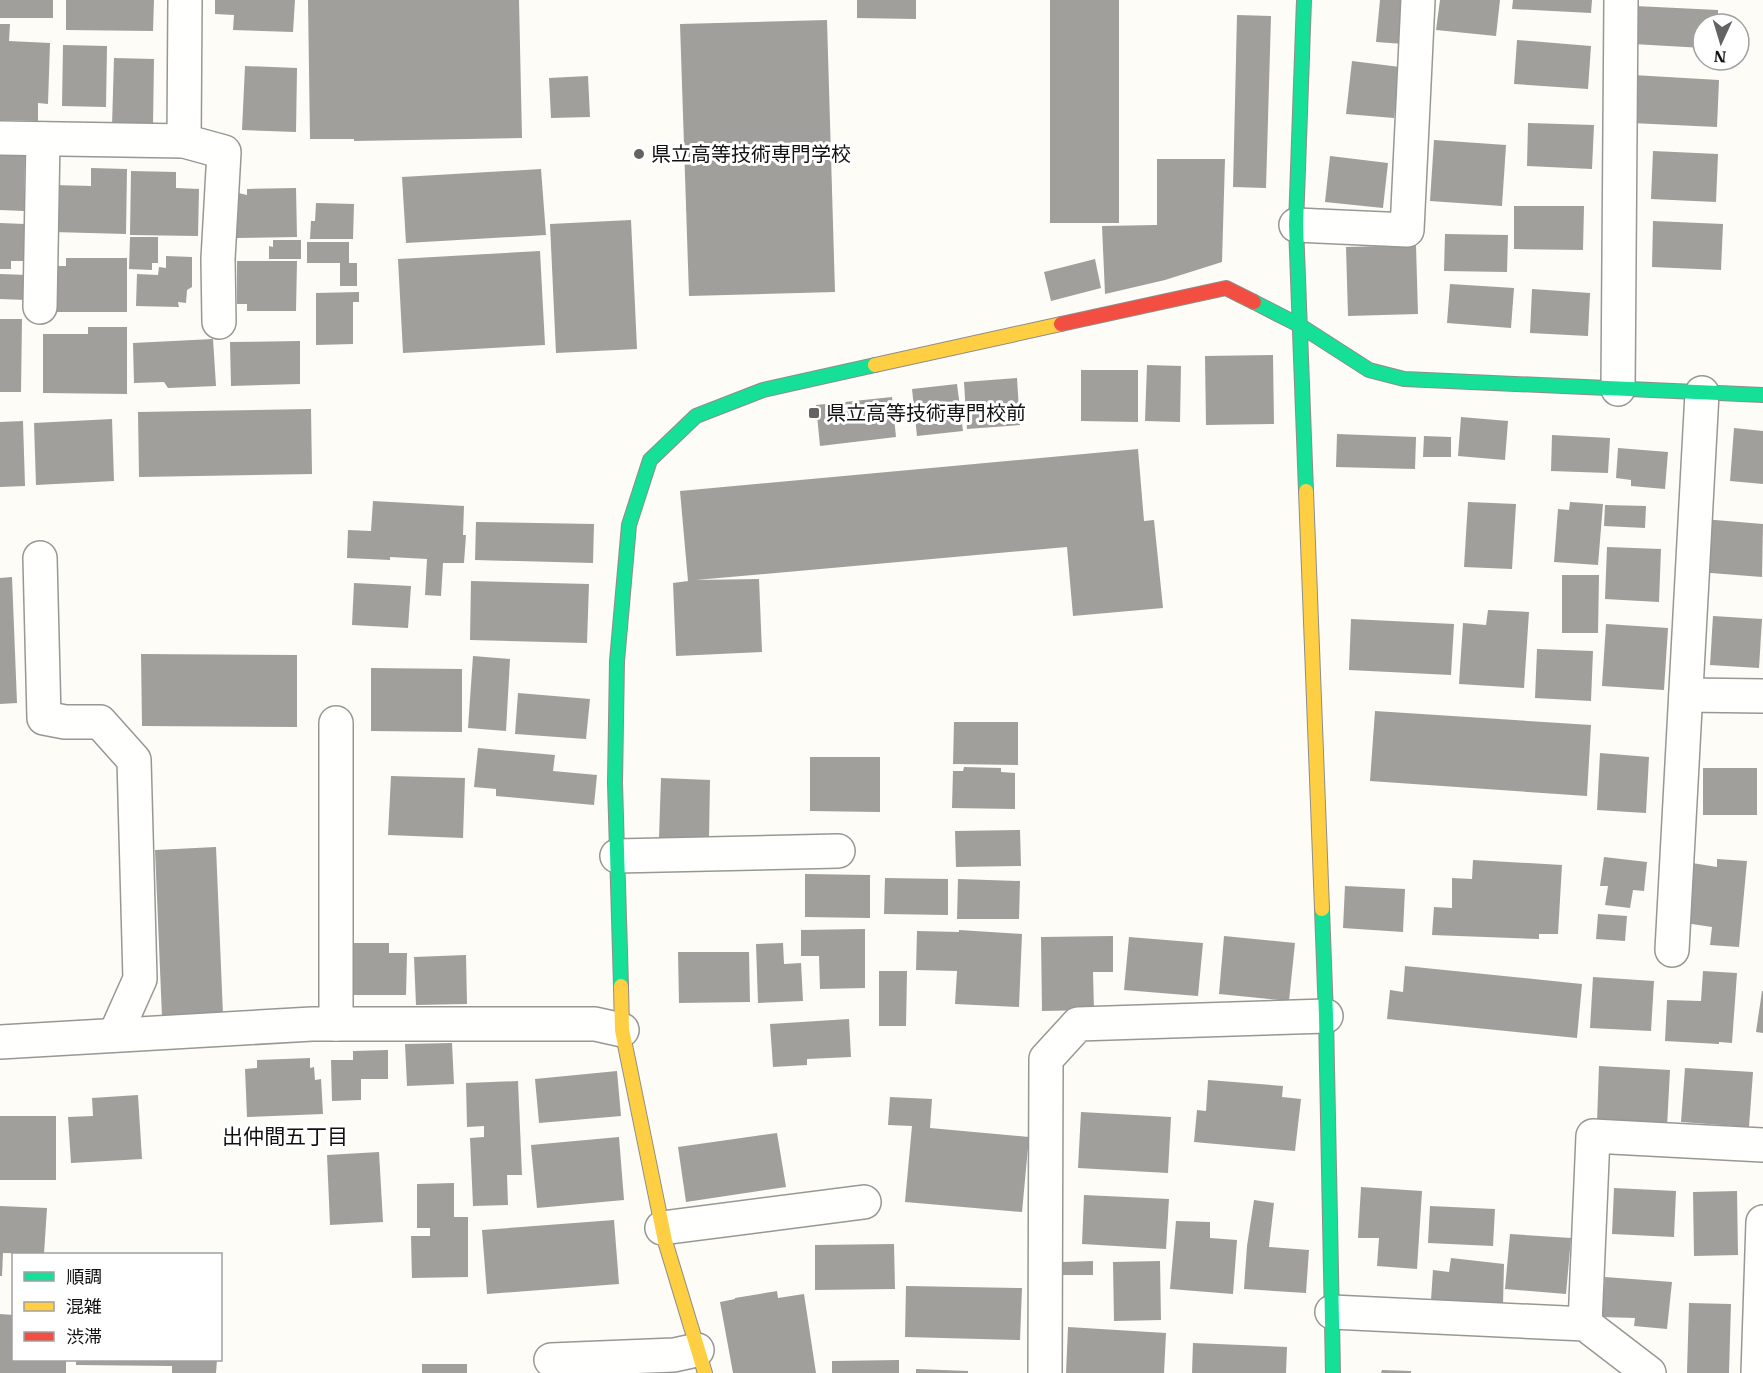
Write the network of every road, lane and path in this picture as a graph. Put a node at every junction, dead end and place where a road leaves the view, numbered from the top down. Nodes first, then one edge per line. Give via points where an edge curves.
1 (185, 0) edge
2 (1304, 0) edge
3 (1418, 0) edge
4 (1621, 0) edge
5 (0, 138) edge
6 (44, 139) junction
7 (184, 141) junction
8 (1296, 225) junction
9 (40, 307) dead end
10 (219, 322) dead end
11 (1299, 325) junction
12 (1618, 389) junction
13 (1702, 393) junction
14 (1763, 395) edge
15 (40, 558) dead end
16 (1686, 695) junction
17 (1763, 696) edge
18 (336, 723) dead end
19 (838, 851) dead end
20 (617, 856) junction
21 (1672, 950) dead end
22 (1326, 1016) junction
23 (336, 1024) junction
24 (622, 1030) junction
25 (116, 1035) junction
26 (0, 1042) edge
27 (1763, 1144) edge
28 (864, 1202) dead end
29 (1763, 1222) edge
30 (662, 1228) junction
31 (1332, 1312) junction
32 (1585, 1324) junction
33 (551, 1360) dead end
34 (701, 1361) edge
35 (1046, 1373) edge
36 (1333, 1373) edge
37 (1649, 1373) edge
38 (1758, 1373) edge

1 - 7 street
2 - 8 street
3 - 8 street via 1407,230
4 - 12 street
5 - 6 street
6 - 7 street
6 - 9 street
7 - 10 street via 224,152
8 - 11 street
11 - 12 street via 1369,370 1404,379
11 - 20 street via 1226,288 763,390 696,416 650,460 628,525 617,661
11 - 22 street
12 - 13 street
13 - 14 street
13 - 16 street
15 - 25 street via 44,718 100,722 134,760 140,979
16 - 17 street
16 - 21 street
18 - 23 street
19 - 20 street
20 - 24 street
22 - 31 street
22 - 35 street via 1078,1024 1047,1059
23 - 24 street via 595,1024
23 - 25 street
24 - 30 street
25 - 26 street
27 - 32 street via 1593,1136
28 - 30 street
29 - 38 street
30 - 34 street
31 - 32 street
31 - 36 street
32 - 37 street
33 - 34 street via 674,1355

